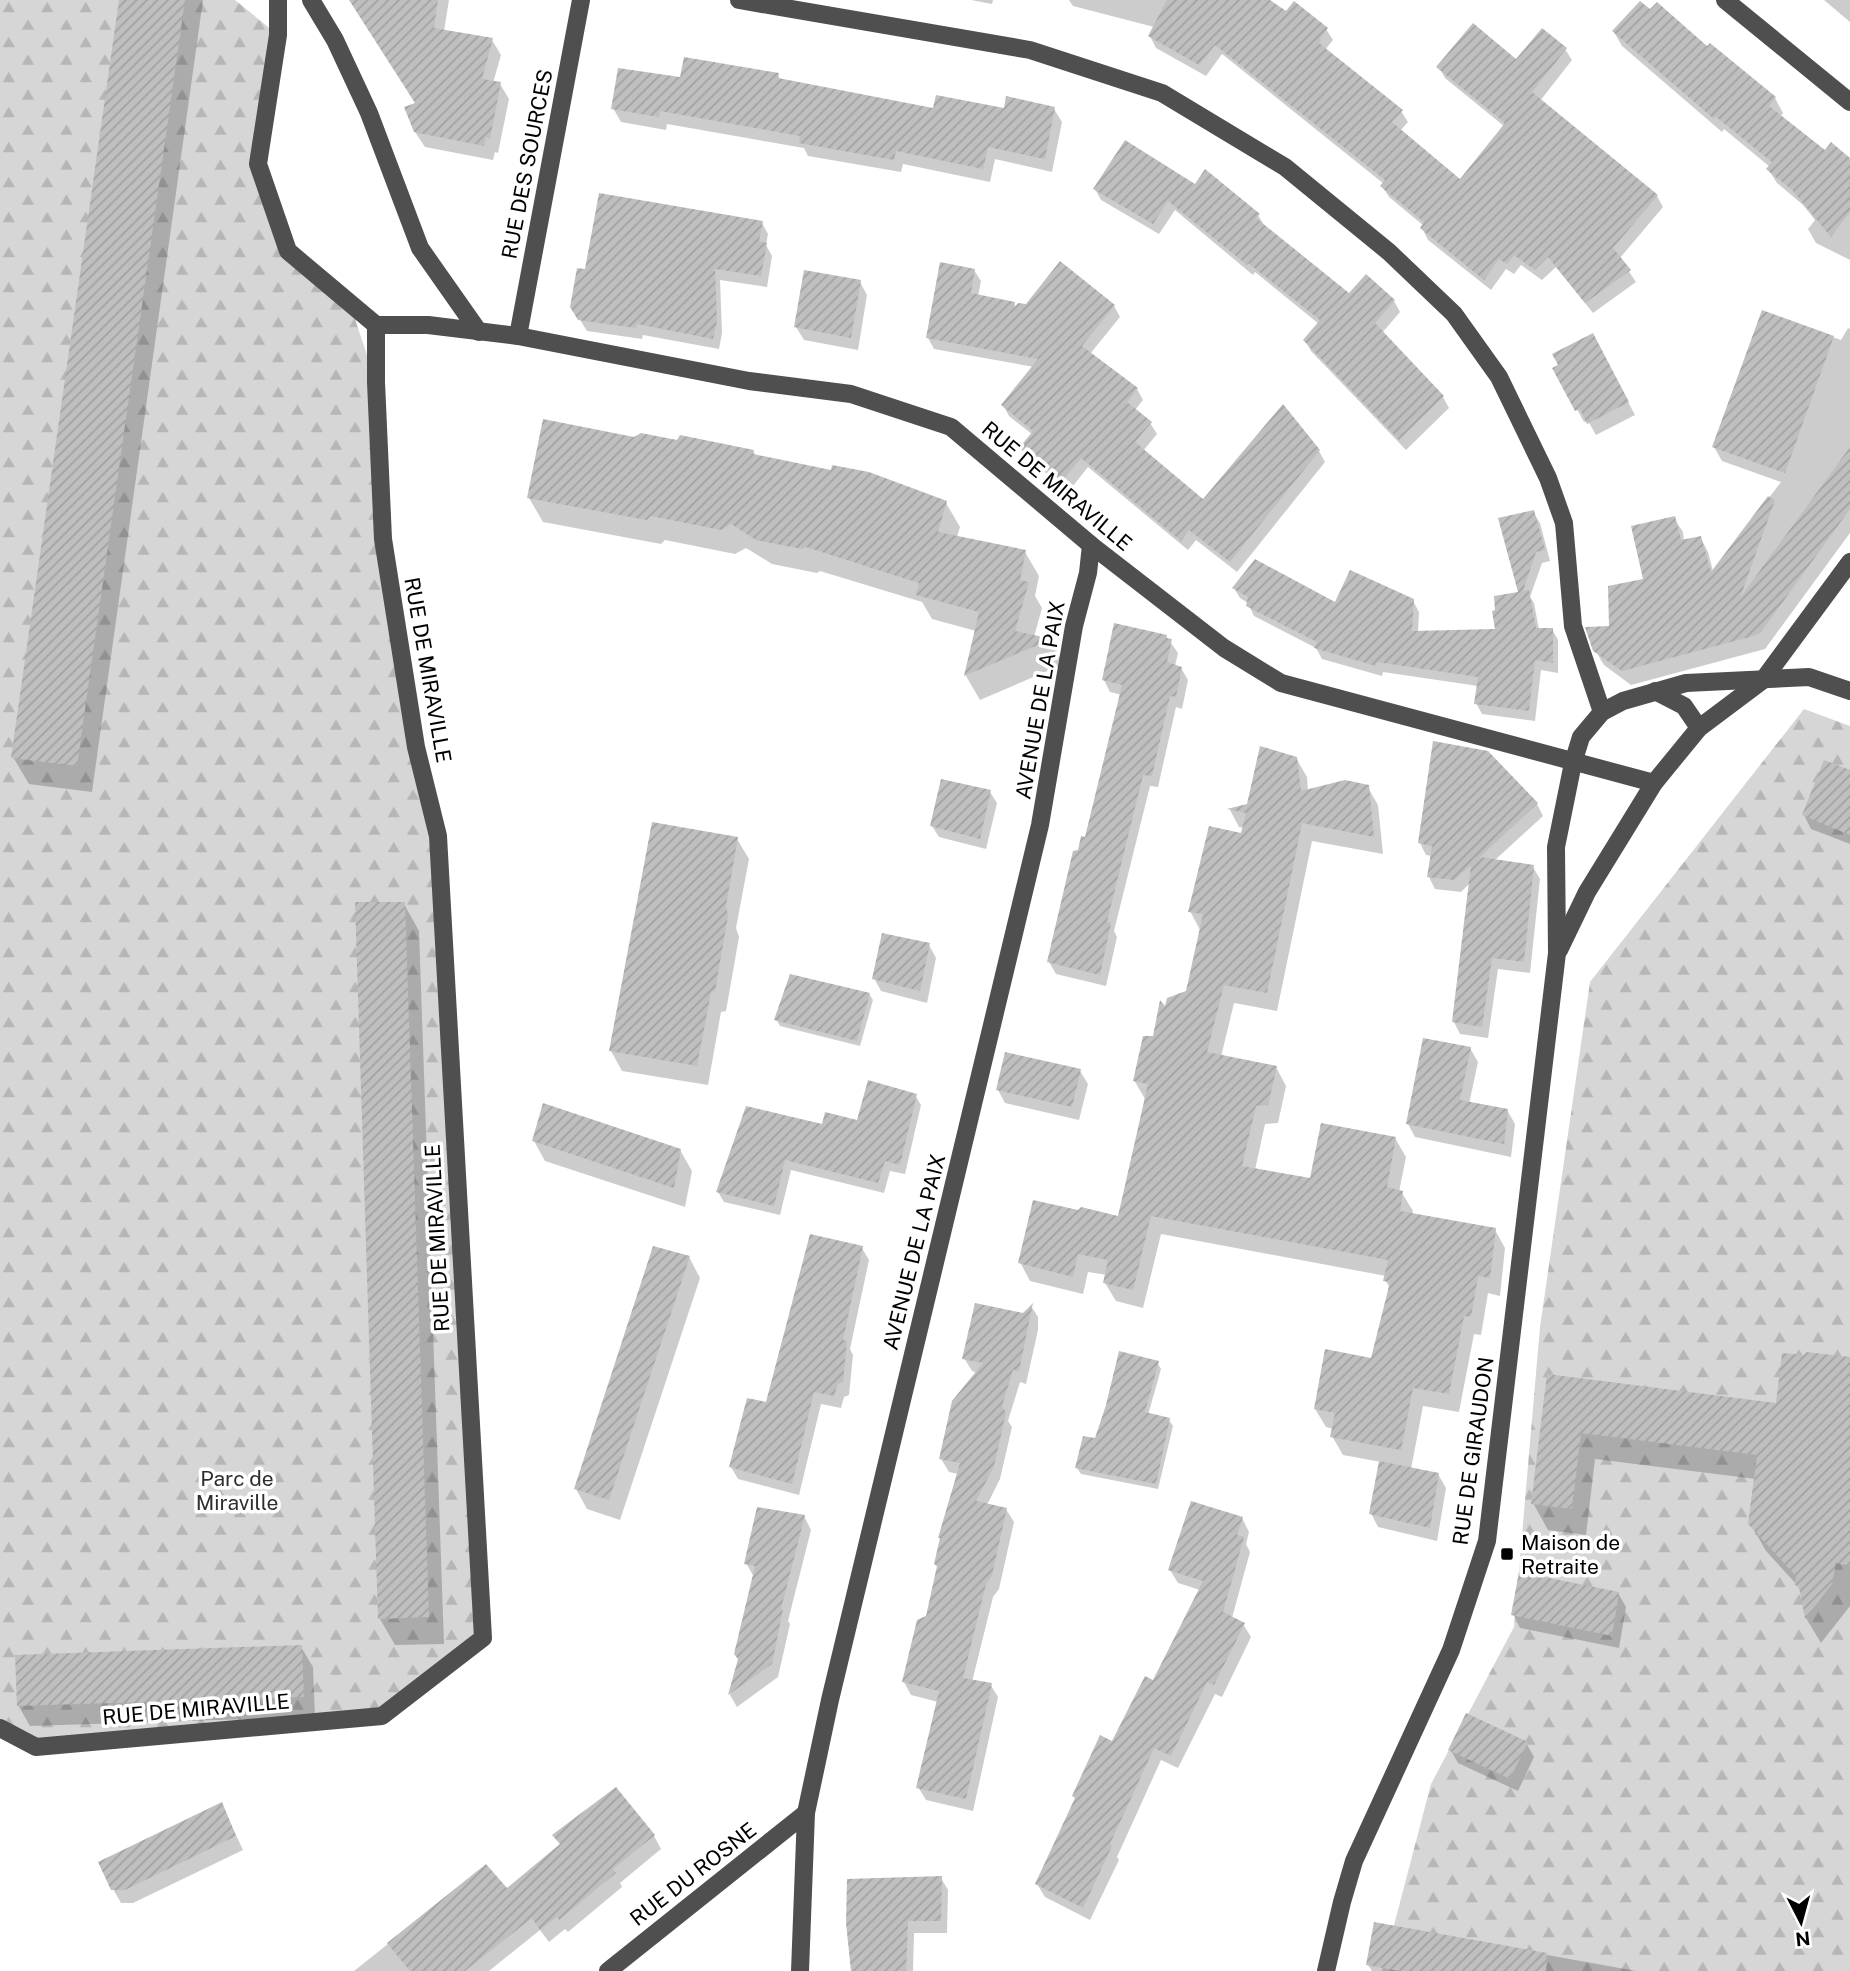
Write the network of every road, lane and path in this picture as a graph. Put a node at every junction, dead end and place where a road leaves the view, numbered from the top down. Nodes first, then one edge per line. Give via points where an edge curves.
1 (278, 0) edge
2 (311, 0) edge
3 (739, 0) edge
4 (1725, 0) edge
5 (583, 1) edge
6 (1850, 102) edge
7 (376, 325) junction
8 (479, 332) junction
9 (518, 336) junction
10 (1091, 545) junction
11 (1850, 562) edge
12 (1763, 680) junction
13 (1655, 691) junction
14 (1850, 691) edge
15 (1602, 712) junction
16 (1699, 728) junction
17 (1573, 763) junction
18 (1654, 783) junction
19 (1557, 953) junction
20 (0, 1728) edge
21 (806, 1814) junction
22 (608, 1971) edge
23 (800, 1971) edge
24 (1326, 1971) edge

1 - 7 street via 278,35 258,164 288,251
2 - 8 street via 369,113 420,248
3 - 15 street via 1030,50 1162,93 1285,167 1368,235 1454,314 1499,377 1548,478 1564,523 1573,626
4 - 6 street
5 - 9 street, RUE DES SOURCES
7 - 8 street, RUE DE MIRAVILLE via 428,325
7 - 20 street, RUE DE MIRAVILLE via 383,539 410,710 438,836 483,1638 382,1716 36,1747
8 - 9 street, RUE DE MIRAVILLE
9 - 10 street, RUE DE MIRAVILLE via 749,381 851,394 951,427
10 - 17 street, RUE DE MIRAVILLE via 1224,648 1281,683
10 - 21 street, AVENUE DE LA PAIX via 1040,825
11 - 12 street, RUE DE GIRAUDON
12 - 13 street via 1686,683
12 - 14 street via 1809,677
12 - 16 street, RUE DE GIRAUDON
13 - 15 street
13 - 16 street via 1684,706
15 - 17 street via 1581,737
16 - 18 street, RUE DE GIRAUDON
17 - 18 street, RUE DE MIRAVILLE
17 - 19 street, RUE DE GIRAUDON via 1556,846
18 - 19 street, RUE DE GIRAUDON via 1587,892
19 - 24 street, RUE DE GIRAUDON via 1487,1541 1451,1650 1354,1861
21 - 22 street, RUE DU ROSNE
21 - 23 street, AVENUE DE LA PAIX

